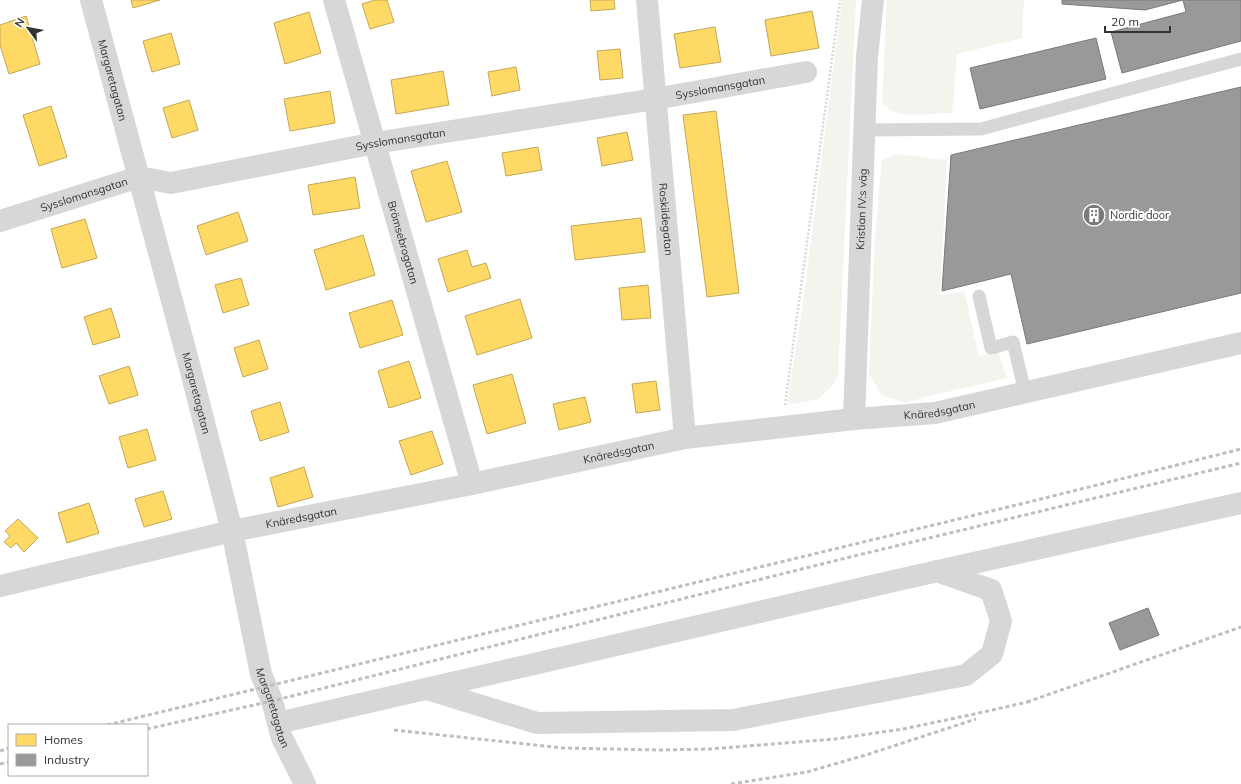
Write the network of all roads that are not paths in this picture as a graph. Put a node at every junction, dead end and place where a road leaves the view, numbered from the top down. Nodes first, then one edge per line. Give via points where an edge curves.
1 (91, 0) edge
2 (334, 0) edge
3 (647, 0) edge
4 (873, 0) edge
5 (1241, 59) edge
6 (806, 72) dead end
7 (655, 99) junction
8 (865, 130) junction
9 (375, 143) junction
10 (139, 177) junction
11 (0, 221) edge
12 (979, 296) dead end
13 (1241, 343) edge
14 (1025, 392) junction
15 (854, 419) junction
16 (685, 438) junction
17 (472, 484) junction
18 (1241, 503) edge
19 (232, 531) junction
20 (937, 571) junction
21 (0, 586) edge
22 (426, 689) junction
23 (278, 723) junction
24 (305, 784) edge

1 - 10 street, Margaretagatan
2 - 9 street, Brömsebrogatan
3 - 7 street, Roskildegatan
4 - 8 street, Kristian IV:s väg via 867,57
5 - 8 lane via 981,129
6 - 7 street, Sysslomansgatan
7 - 9 street, Sysslomansgatan
7 - 16 street, Roskildegatan
8 - 15 street, Kristian IV:s väg
9 - 10 street, Sysslomansgatan via 171,183
9 - 17 street, Brömsebrogatan
10 - 11 street, Sysslomansgatan
10 - 19 street, Margaretagatan
12 - 14 lane via 991,348 1013,342
13 - 14 street, Knäredsgatan
14 - 15 street, Knäredsgatan via 936,413
15 - 16 street, Knäredsgatan
16 - 17 street, Knäredsgatan
17 - 19 street, Knäredsgatan
18 - 20 street
19 - 21 street, Knäredsgatan
19 - 23 street, Margaretagatan via 261,674
20 - 22 street
20 - 22 street via 991,590 1001,621 992,654 966,675 733,720 537,723
22 - 23 street
23 - 24 street, Margaretagatan via 282,738

